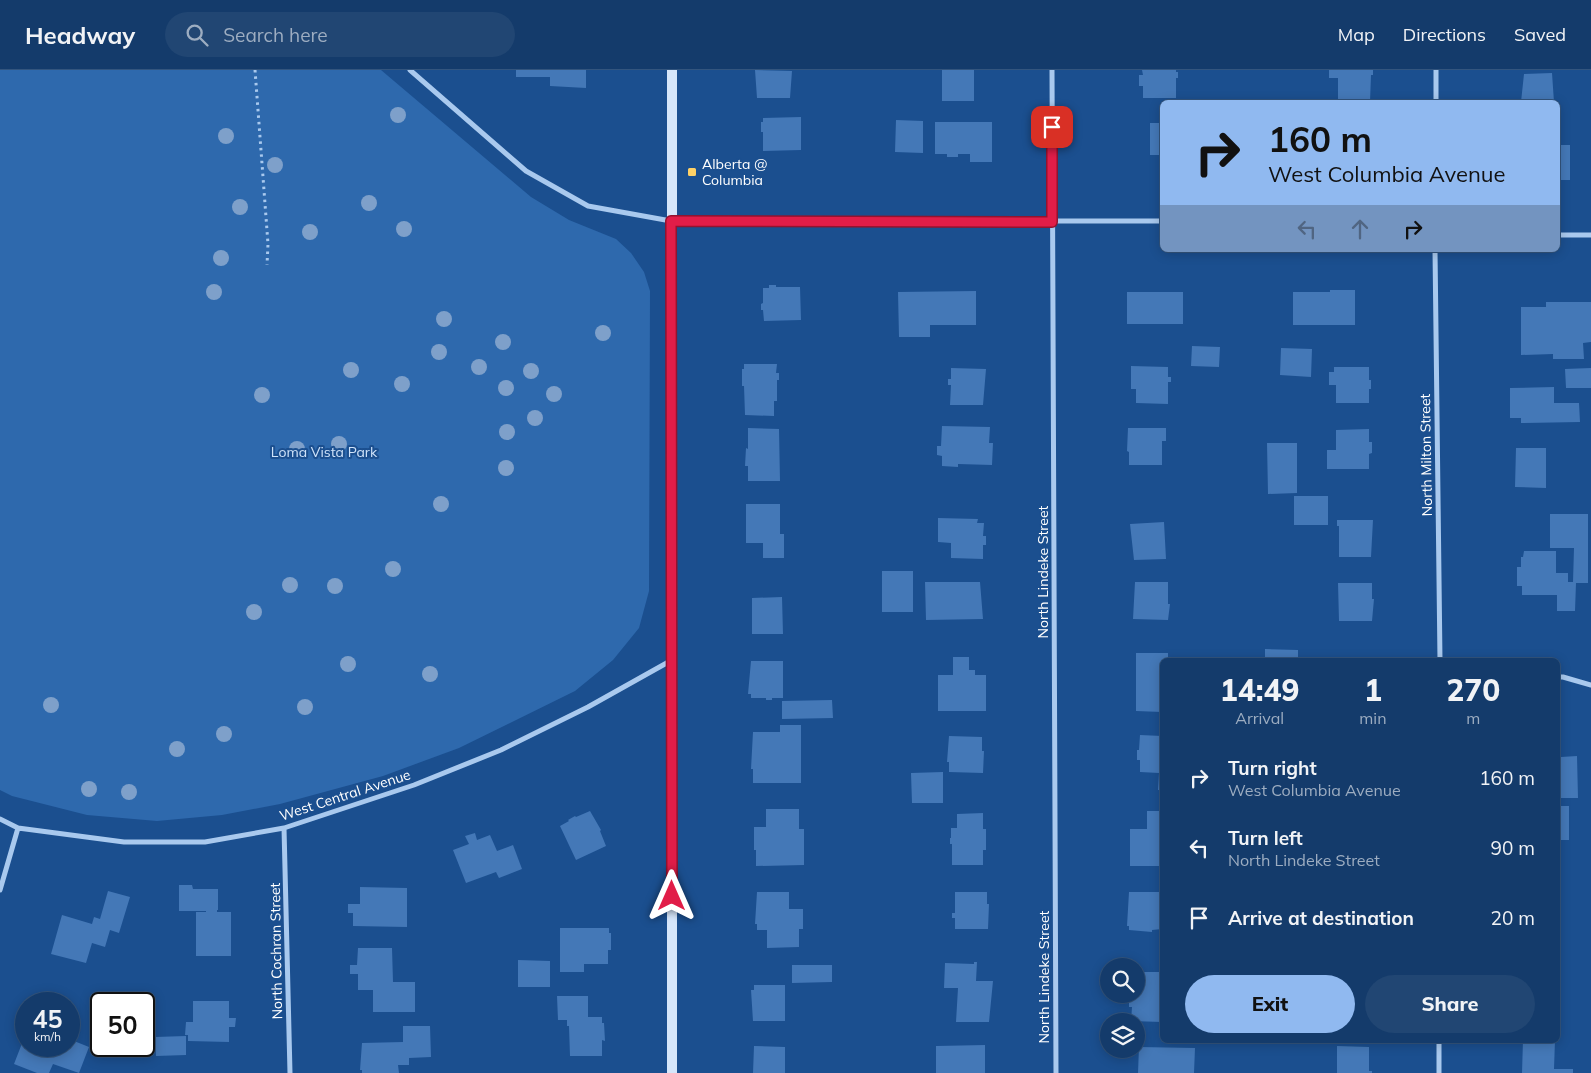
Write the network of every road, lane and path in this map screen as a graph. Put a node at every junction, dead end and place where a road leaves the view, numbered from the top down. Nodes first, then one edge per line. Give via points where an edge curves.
1 (255, 70) edge
2 (410, 70) edge
3 (672, 70) edge
4 (1052, 70) edge
5 (1436, 70) edge
6 (1436, 100) edge
7 (671, 221) junction
8 (1160, 221) edge
9 (1052, 222) junction
10 (1560, 235) edge
11 (1591, 235) edge
12 (1435, 252) edge
13 (267, 265) dead end
14 (1440, 658) edge
15 (672, 659) junction
16 (1560, 677) edge
17 (1591, 685) edge
18 (0, 819) edge
19 (18, 828) junction
20 (284, 828) junction
21 (0, 890) edge
22 (1439, 1043) edge
23 (290, 1073) edge
24 (672, 1073) edge
25 (1056, 1073) edge
26 (1439, 1073) edge

1 - 13 path
2 - 7 street via 526,171 588,206
3 - 7 main road
4 - 9 street, North Lindeke Street
5 - 6 street
7 - 9 street
7 - 15 main road
8 - 9 street
9 - 25 street, North Lindeke Street
10 - 11 street
12 - 14 street, North Milton Street
15 - 20 street, West Central Avenue via 588,707 502,750 414,785
15 - 24 main road
16 - 17 street
18 - 19 street, West Central Avenue
19 - 20 street, West Central Avenue via 124,842 206,842
19 - 21 street
20 - 23 street, North Cochran Street
22 - 26 street

